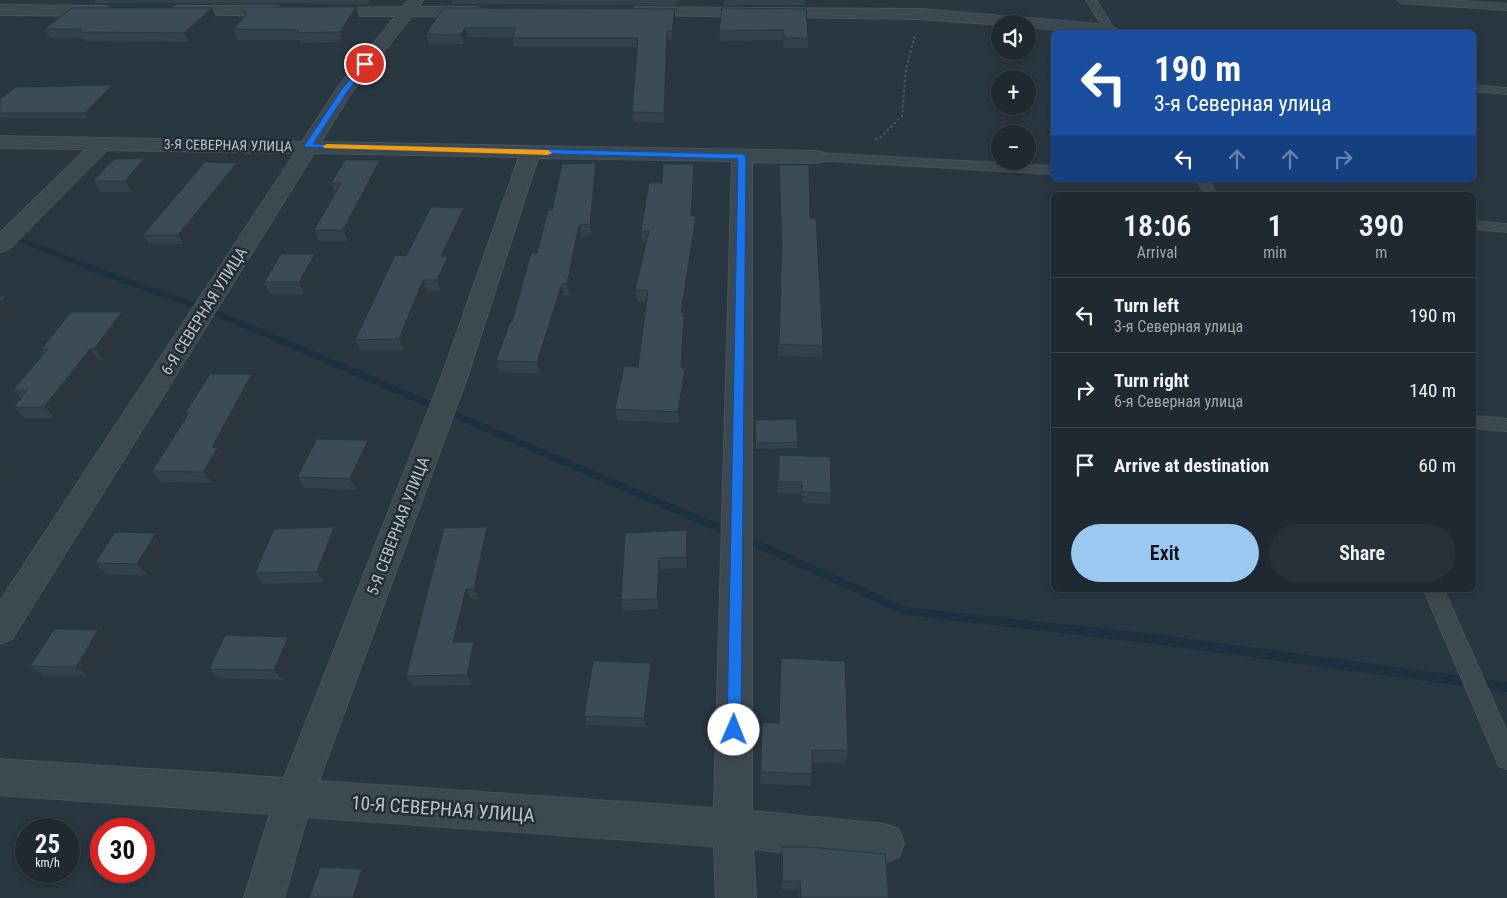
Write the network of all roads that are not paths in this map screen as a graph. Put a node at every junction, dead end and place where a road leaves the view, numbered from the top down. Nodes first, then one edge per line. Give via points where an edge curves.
1 (1090, 0) edge
2 (1402, 0) edge
3 (412, 6) edge
4 (1507, 7) edge
5 (0, 10) edge
6 (119, 11) edge
7 (159, 11) edge
8 (288, 11) edge
9 (308, 11) edge
10 (496, 12) edge
11 (624, 12) edge
12 (1100, 30) edge
13 (1110, 30) edge
14 (1476, 88) edge
15 (1507, 91) edge
16 (0, 142) edge
17 (103, 143) junction
18 (308, 146) junction
19 (530, 152) junction
20 (742, 156) junction
21 (817, 156) joint
22 (1051, 170) edge
23 (1476, 225) edge
24 (1507, 228) edge
25 (0, 245) edge
26 (1476, 422) edge
27 (1507, 425) edge
28 (1435, 592) edge
29 (0, 629) edge
30 (1507, 758) edge
31 (0, 777) edge
32 (294, 799) junction
33 (733, 828) junction
34 (885, 843) dead end
35 (264, 898) edge
36 (736, 898) edge

1 - 13 lane
2 - 4 lane
3 - 9 street
3 - 10 street
3 - 18 street, 6-Я СЕВЕРНАЯ УЛИЦА via 344,91
5 - 6 street
7 - 8 street
11 - 12 street via 920,14
14 - 15 lane
16 - 17 street, 3-Я СЕВЕРНАЯ УЛИЦА
17 - 18 street, 3-Я СЕВЕРНАЯ УЛИЦА
17 - 25 street
18 - 19 street, 3-Я СЕВЕРНАЯ УЛИЦА
18 - 29 street, 6-Я СЕВЕРНАЯ УЛИЦА
19 - 20 street, 3-Я СЕВЕРНАЯ УЛИЦА
19 - 32 street, 5-Я СЕВЕРНАЯ УЛИЦА via 454,378
20 - 21 street, 3-Я СЕВЕРНАЯ УЛИЦА
20 - 33 street
21 - 22 lane
23 - 24 lane
26 - 27 lane
28 - 30 lane
31 - 32 street, 10-Я СЕВЕРНАЯ УЛИЦА
32 - 33 street, 10-Я СЕВЕРНАЯ УЛИЦА
32 - 35 street, 5-Я СЕВЕРНАЯ УЛИЦА
33 - 34 street, 10-Я СЕВЕРНАЯ УЛИЦА
33 - 36 street

